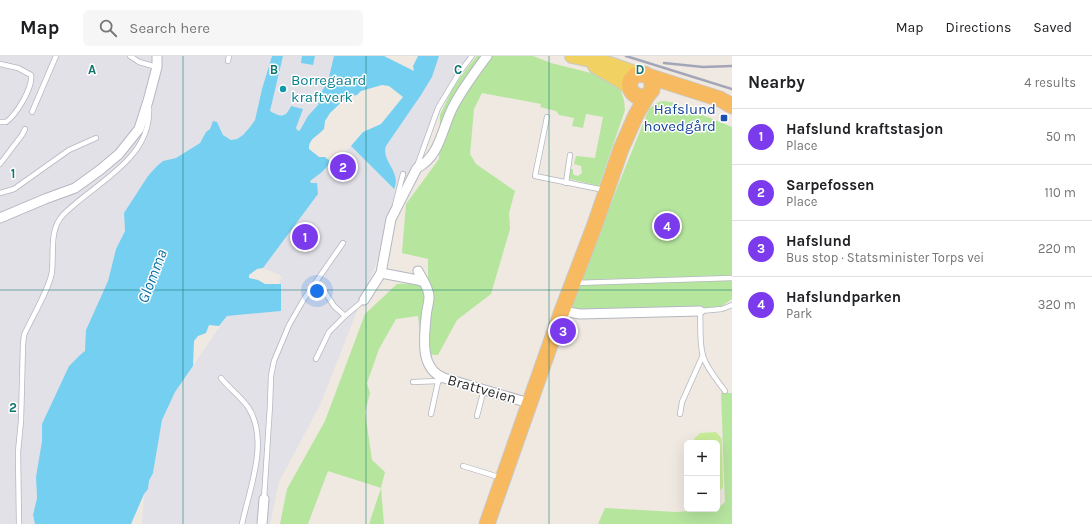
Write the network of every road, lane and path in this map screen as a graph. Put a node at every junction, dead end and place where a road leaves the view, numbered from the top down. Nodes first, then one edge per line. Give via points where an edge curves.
1 (56, 56) edge
2 (130, 56) edge
3 (157, 56) edge
4 (472, 56) edge
5 (487, 56) edge
6 (576, 57) edge
7 (0, 64) edge
8 (157, 67) junction
9 (643, 75) junction
10 (630, 89) junction
11 (648, 94) junction
12 (148, 101) junction
13 (732, 106) edge
14 (732, 111) edge
15 (32, 112) dead end
16 (547, 117) dead end
17 (0, 122) edge
18 (25, 129) dead end
19 (96, 138) dead end
20 (621, 149) junction
21 (570, 155) dead end
22 (0, 164) edge
23 (417, 168) junction
24 (403, 174) dead end
25 (566, 183) junction
26 (606, 190) junction
27 (0, 193) edge
28 (399, 204) junction
29 (0, 218) edge
30 (343, 243) dead end
31 (418, 271) dead end
32 (381, 273) junction
33 (732, 278) edge
34 (424, 282) junction
35 (572, 283) junction
36 (315, 284) junction
37 (364, 300) joint
38 (732, 305) edge
39 (562, 311) junction
40 (700, 311) junction
41 (345, 316) junction
42 (703, 355) junction
43 (316, 359) dead end
44 (221, 378) dead end
45 (441, 380) junction
46 (413, 382) dead end
47 (484, 389) junction
48 (725, 391) dead end
49 (529, 403) junction
50 (431, 414) dead end
51 (680, 414) dead end
52 (478, 416) dead end
53 (463, 466) dead end
54 (503, 478) junction
55 (264, 499) joint
56 (19, 524) edge
57 (242, 524) edge
58 (262, 524) edge
59 (487, 524) edge

1 - 15 lane
2 - 8 lane via 139,62
3 - 8 street
4 - 23 lane via 459,72 438,108
5 - 23 street via 453,106 436,148 424,164
6 - 9 main road via 605,62
6 - 10 main road via 622,81
7 - 17 lane via 24,70 31,78 27,92 14,114 6,122
8 - 12 street
9 - 10 highway via 632,78
9 - 11 highway via 653,84
9 - 13 highway via 720,99
10 - 11 highway via 639,97
10 - 20 highway
11 - 14 highway via 673,91
11 - 20 highway
12 - 29 street via 139,129 119,154 100,170 75,188
12 - 56 lane via 147,130 134,151 117,172 63,215 55,226 52,272 24,335 18,452
16 - 25 lane via 535,176
18 - 22 lane
19 - 27 lane via 69,150 14,189
20 - 26 highway
21 - 25 lane
23 - 28 street
24 - 28 lane via 395,205
25 - 26 lane
26 - 35 highway
28 - 32 street via 389,227
30 - 36 lane
31 - 34 street, Brattveien
32 - 34 street
32 - 37 street
33 - 35 lane
34 - 45 street, Brattveien via 429,296 426,317 426,360
35 - 39 highway
36 - 41 lane via 323,289 334,306
36 - 55 lane via 289,325 272,368
37 - 41 lane
38 - 40 lane via 717,310
39 - 40 street via 580,314
39 - 49 highway
40 - 42 lane
41 - 43 lane via 329,332
42 - 48 lane
42 - 51 lane via 682,402
44 - 57 lane via 248,408 256,424 256,465
45 - 46 lane
45 - 47 street, Brattveien
45 - 50 lane
47 - 49 street, Brattveien
47 - 52 lane
49 - 54 highway
53 - 54 lane
54 - 59 highway
55 - 58 street

